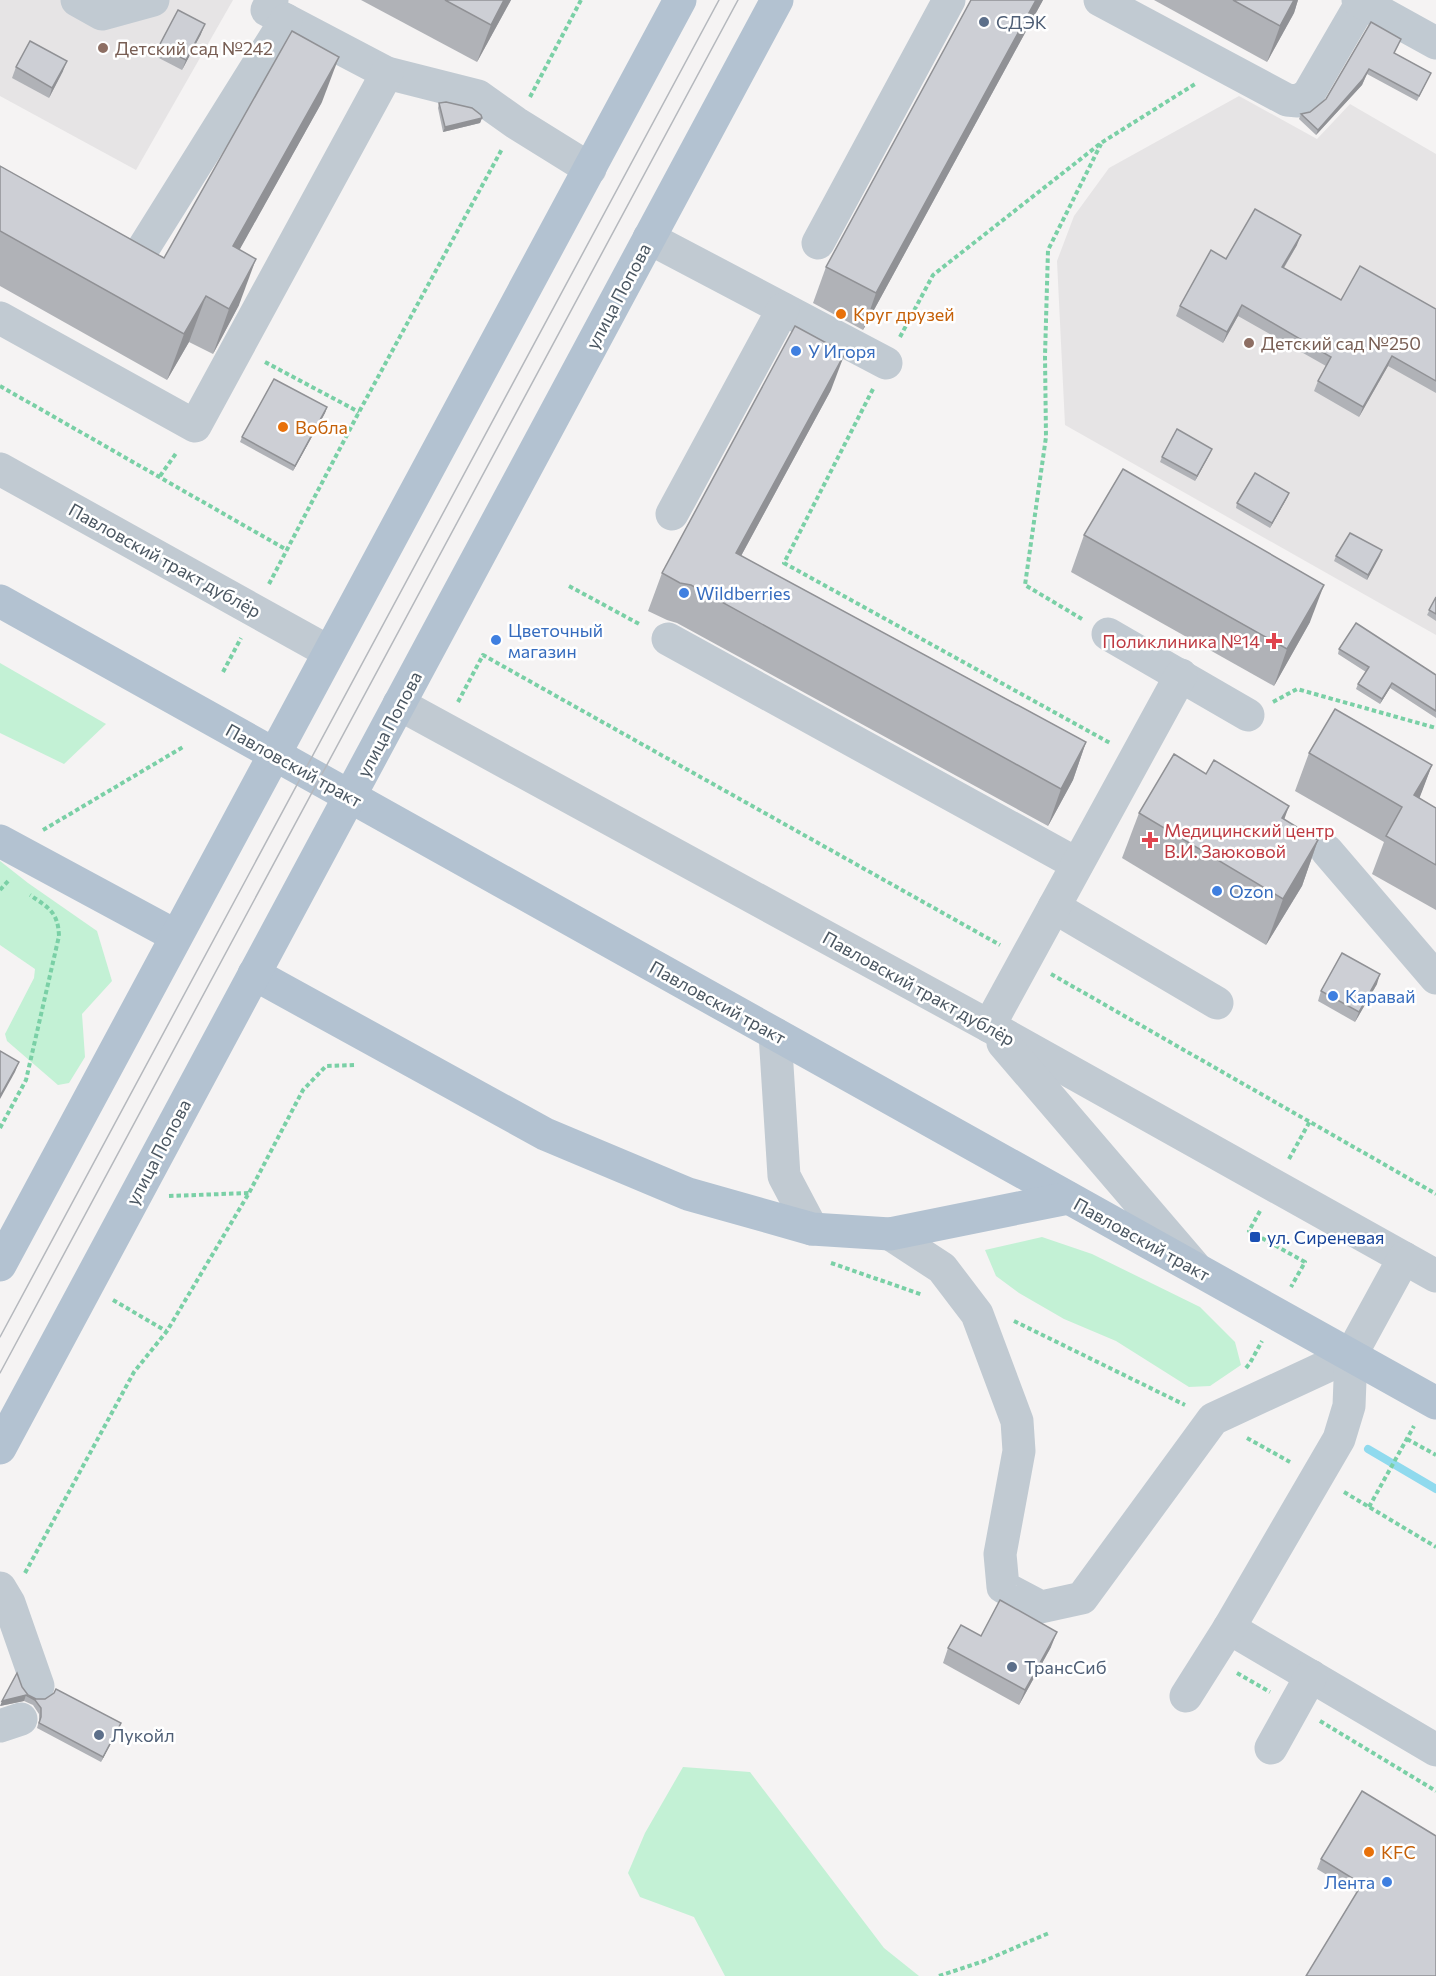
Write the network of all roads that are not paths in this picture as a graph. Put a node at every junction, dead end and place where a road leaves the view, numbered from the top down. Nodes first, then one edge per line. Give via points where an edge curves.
1 (77, 0) edge
2 (153, 0) edge
3 (680, 0) edge
4 (777, 0) edge
5 (949, 0) edge
6 (1100, 0) edge
7 (1360, 1) edge
8 (268, 7) edge
9 (1436, 43) edge
10 (387, 73) junction
11 (590, 169) junction
12 (649, 238) junction
13 (818, 243) dead end
14 (136, 260) edge
15 (783, 309) junction
16 (0, 318) edge
17 (886, 363) road end
18 (0, 469) edge
19 (672, 514) dead end
20 (0, 601) edge
21 (1108, 634) road end
22 (668, 639) road end
23 (329, 652) junction
24 (1181, 675) junction
25 (399, 704) junction
26 (1248, 715) road end
27 (274, 754) junction
28 (350, 795) junction
29 (0, 841) edge
30 (1327, 851) dead end
31 (1077, 864) junction
32 (1054, 907) junction
33 (176, 936) junction
34 (254, 974) junction
35 (1436, 978) edge
36 (1217, 1003) dead end
37 (988, 1026) junction
38 (776, 1034) junction
39 (1068, 1198) junction
40 (812, 1229) junction
41 (890, 1234) junction
42 (1404, 1258) junction
43 (0, 1265) edge
44 (1197, 1270) junction
45 (1436, 1276) edge
46 (1351, 1355) junction
47 (1433, 1401) edge
48 (0, 1448) edge
49 (4, 1596) edge
50 (1228, 1628) junction
51 (1311, 1676) junction
52 (38, 1686) dead end
53 (1186, 1696) dead end
54 (1271, 1748) dead end
55 (1436, 1750) edge

1 - 2 street via 102,14
3 - 11 main road
4 - 12 main road, улица Попова
5 - 13 street
6 - 7 street via 1287,100 1298,101 1308,95
7 - 9 street
8 - 10 street
8 - 14 street
10 - 11 street via 478,96
10 - 16 street via 195,426
11 - 23 main road
12 - 15 street
12 - 25 main road, улица Попова
15 - 17 street
15 - 19 street
18 - 23 street, Павловский тракт дублёр
20 - 27 main road, Павловский тракт
21 - 24 street
22 - 31 street
23 - 27 main road
24 - 26 street
24 - 31 street
25 - 28 main road, улица Попова
25 - 37 street, Павловский тракт дублёр
27 - 28 main road, Павловский тракт
27 - 33 main road
28 - 34 main road, улица Попова
28 - 38 main road, Павловский тракт
29 - 33 main road
30 - 35 street
31 - 32 street
32 - 36 street
32 - 37 street
33 - 43 main road
34 - 40 main road via 545,1134 688,1194
34 - 48 main road, улица Попова
37 - 42 street, Павловский тракт дублёр
37 - 44 street
38 - 39 main road, Павловский тракт
38 - 40 street via 784,1176
39 - 41 main road
39 - 44 main road, Павловский тракт
40 - 41 main road
41 - 46 street via 942,1268 977,1314 1017,1421 1019,1451 1000,1554 1003,1587 1041,1607 1082,1598 1213,1419
42 - 45 street, Павловский тракт дублёр
42 - 46 street
44 - 46 main road, Павловский тракт
46 - 47 main road, Павловский тракт
46 - 50 street via 1349,1406 1339,1439
49 - 52 street
50 - 51 street
50 - 53 street
51 - 54 street
51 - 55 street

